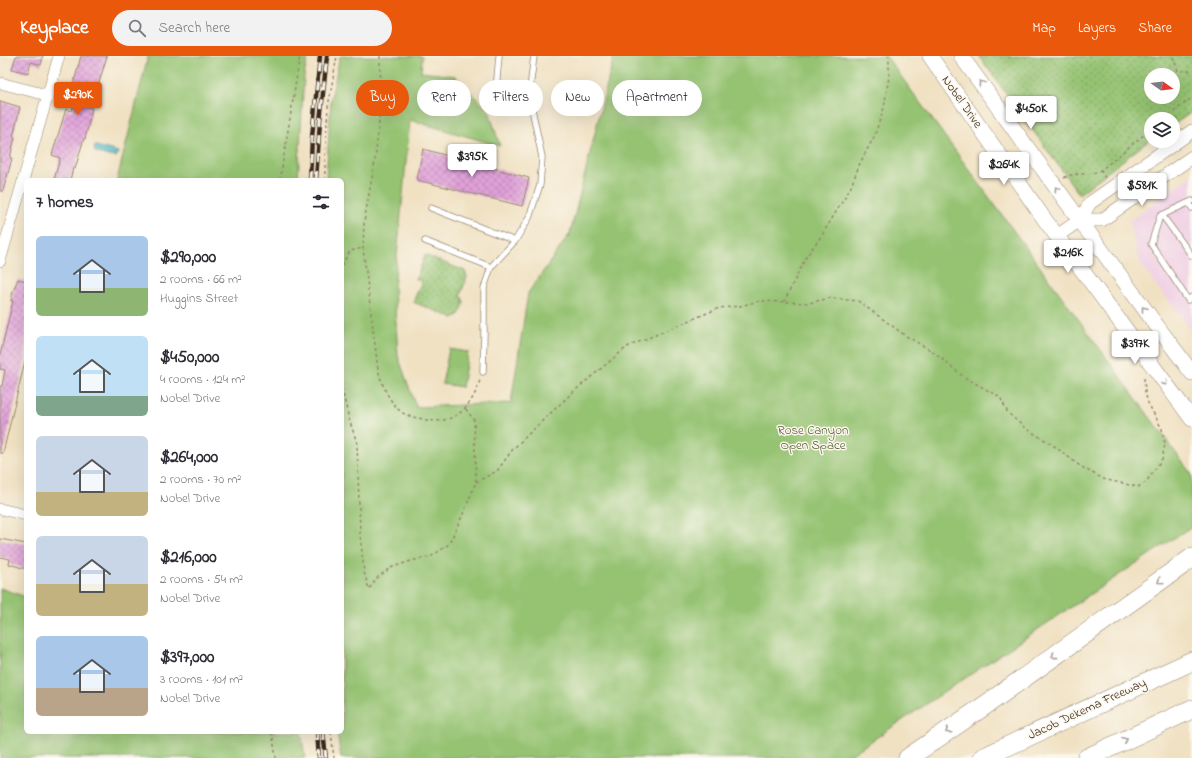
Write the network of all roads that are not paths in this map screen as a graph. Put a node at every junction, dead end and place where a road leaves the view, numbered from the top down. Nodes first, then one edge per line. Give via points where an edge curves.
1 (58, 56) edge
2 (499, 56) edge
3 (534, 56) edge
4 (930, 56) edge
5 (961, 56) edge
6 (497, 80) edge
7 (0, 83) edge
8 (47, 95) junction
9 (1192, 131) edge
10 (1192, 157) edge
11 (1191, 204) edge
12 (431, 208) dead end
13 (1162, 215) junction
14 (1080, 220) junction
15 (1057, 236) junction
16 (425, 241) dead end
17 (515, 241) junction
18 (1192, 256) edge
19 (0, 261) edge
20 (491, 268) junction
21 (1192, 297) edge
22 (483, 372) road end
23 (1192, 374) edge
24 (1192, 419) edge
25 (0, 509) edge
26 (24, 515) edge
27 (1192, 558) edge
28 (1192, 661) edge
29 (1192, 709) edge
30 (908, 758) edge
31 (982, 758) edge
32 (1087, 758) edge

1 - 8 street
2 - 6 lane
3 - 17 lane via 530,88 542,157 540,185 529,218
4 - 15 main road, Nobel Drive
14 -> 5 main road, Nobel Drive
7 - 8 street
8 - 19 street
9 - 14 street via 1090,203
10 - 14 street via 1102,220
11 - 13 lane
12 - 17 lane
13 - 18 lane
13 - 21 lane via 1151,244 1188,300
14 - 15 street
23 -> 14 main road, Nobel Drive
15 -> 24 main road, Nobel Drive
16 - 20 lane
17 - 20 lane
20 - 22 lane via 484,288
25 - 26 street
27 -> 30 highway
28 - 31 highway, Jacob Dekema Freeway
32 -> 29 highway

